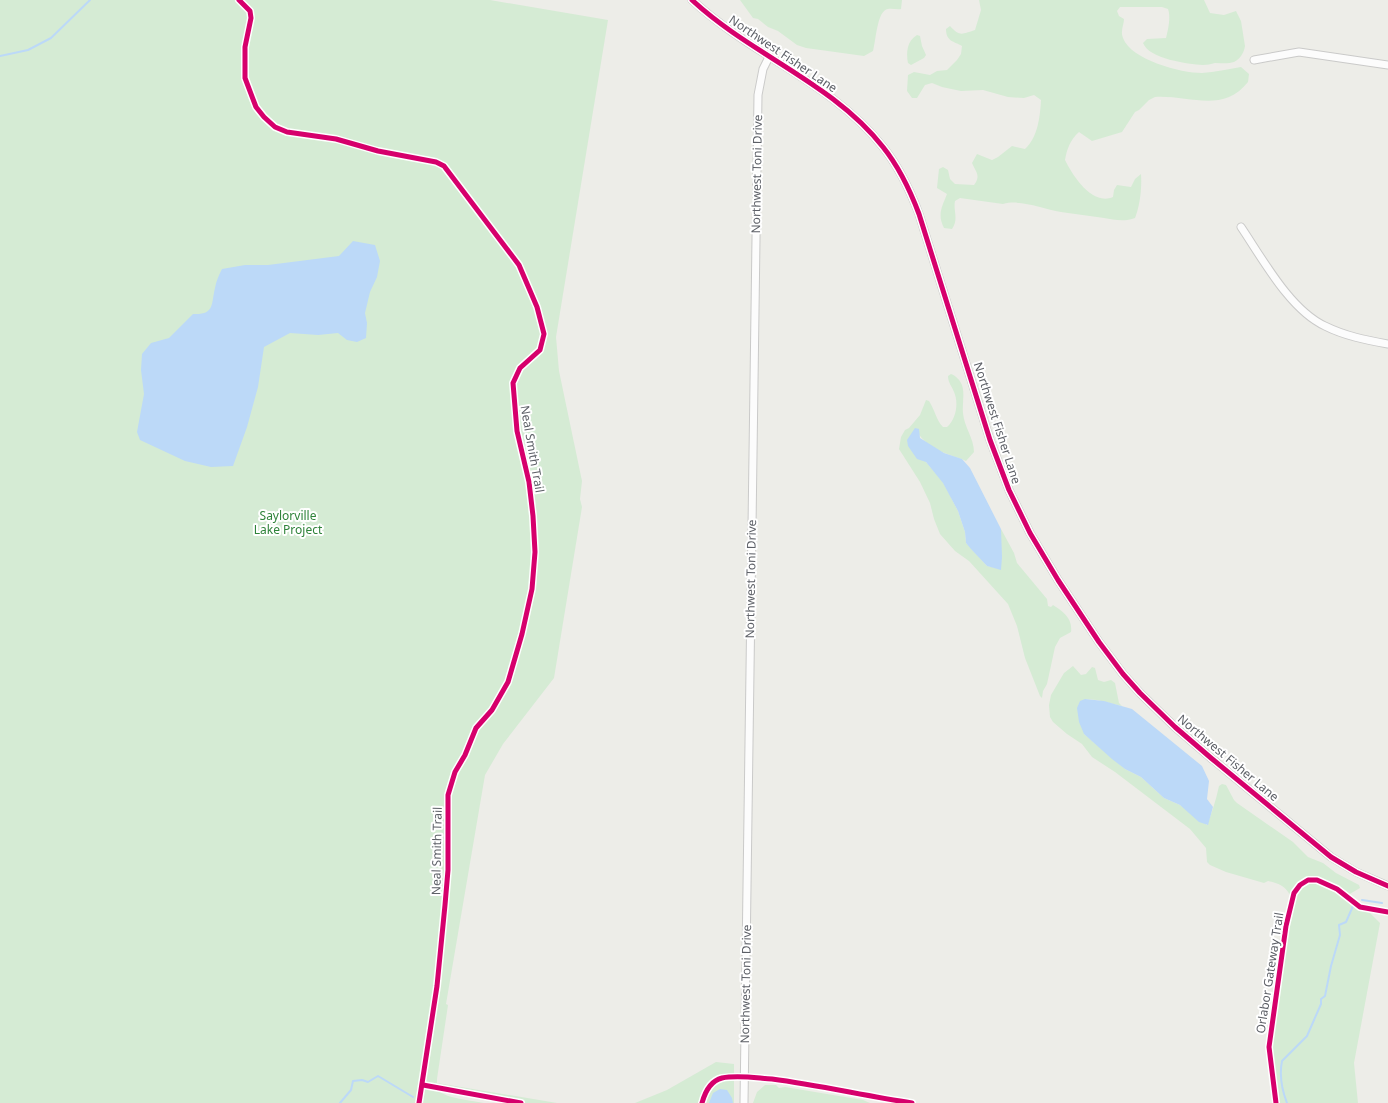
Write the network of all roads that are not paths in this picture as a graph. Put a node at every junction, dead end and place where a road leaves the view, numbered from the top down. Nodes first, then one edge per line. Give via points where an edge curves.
1 (692, 0) edge
2 (769, 57) junction
3 (1254, 60) dead end
4 (1388, 65) edge
5 (1241, 226) dead end
6 (1388, 344) edge
7 (1388, 886) edge
8 (744, 1103) edge

1 - 2 street, Northwest Fisher Lane via 712,18
2 - 7 street, Northwest Fisher Lane via 850,112 884,147 905,180 1009,490 1035,541 1099,642 1129,680 1175,728 1339,862
2 - 8 street, Northwest Toni Drive via 758,95
3 - 4 street via 1299,52
5 - 6 street via 1282,288 1298,306 1323,325 1349,336

